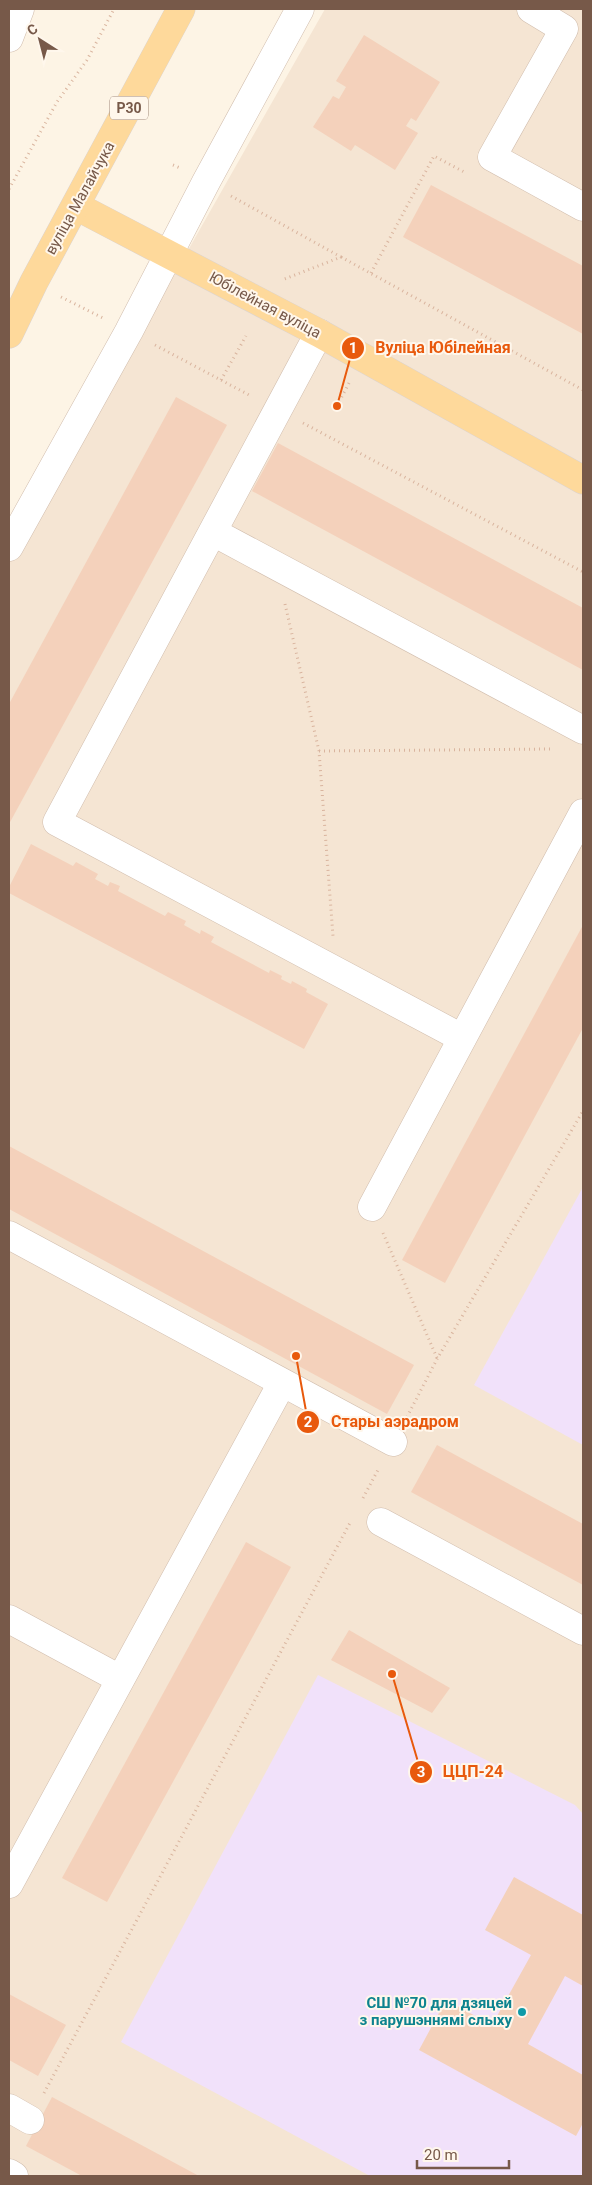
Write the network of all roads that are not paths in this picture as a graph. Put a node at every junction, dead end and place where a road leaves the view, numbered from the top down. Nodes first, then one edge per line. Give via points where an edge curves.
1 (20, 9) edge
2 (181, 9) edge
3 (300, 9) edge
4 (531, 9) edge
5 (9, 38) edge
6 (76, 206) junction
7 (583, 207) edge
8 (169, 254) junction
9 (319, 333) junction
10 (9, 334) edge
11 (583, 480) edge
12 (213, 532) junction
13 (9, 547) edge
14 (583, 730) edge
15 (583, 813) edge
16 (462, 1038) junction
17 (372, 1207) road end
18 (9, 1235) edge
19 (282, 1382) junction
20 (393, 1442) road end
21 (382, 1522) dead end
22 (9, 1619) edge
23 (583, 1631) edge
24 (120, 1680) junction
25 (9, 1884) edge
26 (9, 2173) edge
27 (14, 2176) edge

1 - 5 lane
2 - 6 main road, вуліца Малайчука / Р30
3 - 8 lane
4 - 7 lane via 564,29 492,157
6 - 8 main road, Юбілейная вуліца
6 - 10 main road, вуліца Малайчука / Р30
8 - 9 main road, Юбілейная вуліца
8 - 13 lane
9 - 11 main road, Юбілейная вуліца
9 - 12 lane
12 - 14 lane
12 - 16 lane via 57,822
15 - 16 lane
16 - 17 lane
18 - 19 lane
19 - 20 lane
19 - 24 lane
21 - 23 lane
22 - 24 lane
24 - 25 lane
26 - 27 lane

